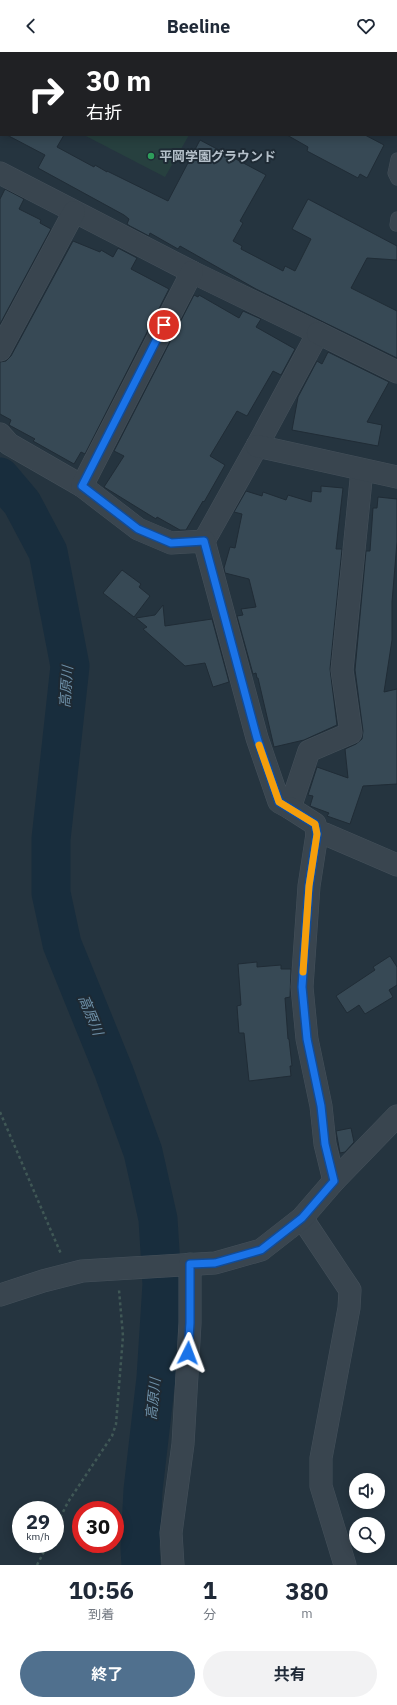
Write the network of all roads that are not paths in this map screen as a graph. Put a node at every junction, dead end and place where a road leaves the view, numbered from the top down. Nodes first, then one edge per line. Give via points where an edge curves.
1 (397, 159) edge
2 (0, 173) edge
3 (397, 179) edge
4 (74, 212) junction
5 (192, 272) junction
6 (318, 333) junction
7 (0, 350) edge
8 (397, 372) edge
9 (0, 434) edge
10 (257, 446) junction
11 (362, 470) junction
12 (397, 477) edge
13 (82, 486) junction
14 (204, 541) junction
15 (290, 808) junction
16 (317, 834) junction
17 (397, 865) edge
18 (397, 1116) edge
19 (334, 1181) junction
20 (302, 1218) junction
21 (190, 1264) junction
22 (0, 1296) edge
23 (173, 1565) edge
24 (345, 1565) edge

1 - 3 lane via 394,173
2 - 4 street
4 - 5 street
4 - 7 street
5 - 6 street
5 - 13 street
6 - 8 street
6 - 10 street
9 - 13 street via 9,444
10 - 11 street
10 - 14 street
11 - 12 street
11 - 15 street via 342,670 351,734 309,751
13 - 14 street via 138,529 171,543
14 - 15 street via 257,738 279,802
15 - 16 street via 315,824
16 - 17 street via 325,834
16 - 19 street via 309,886 302,987 307,1039
18 - 19 street
19 - 20 street
20 - 21 street via 261,1250 215,1263
20 - 24 street via 350,1290 349,1308 321,1458 321,1486
21 - 22 street via 82,1271
21 - 23 street via 190,1323 183,1444 172,1533

